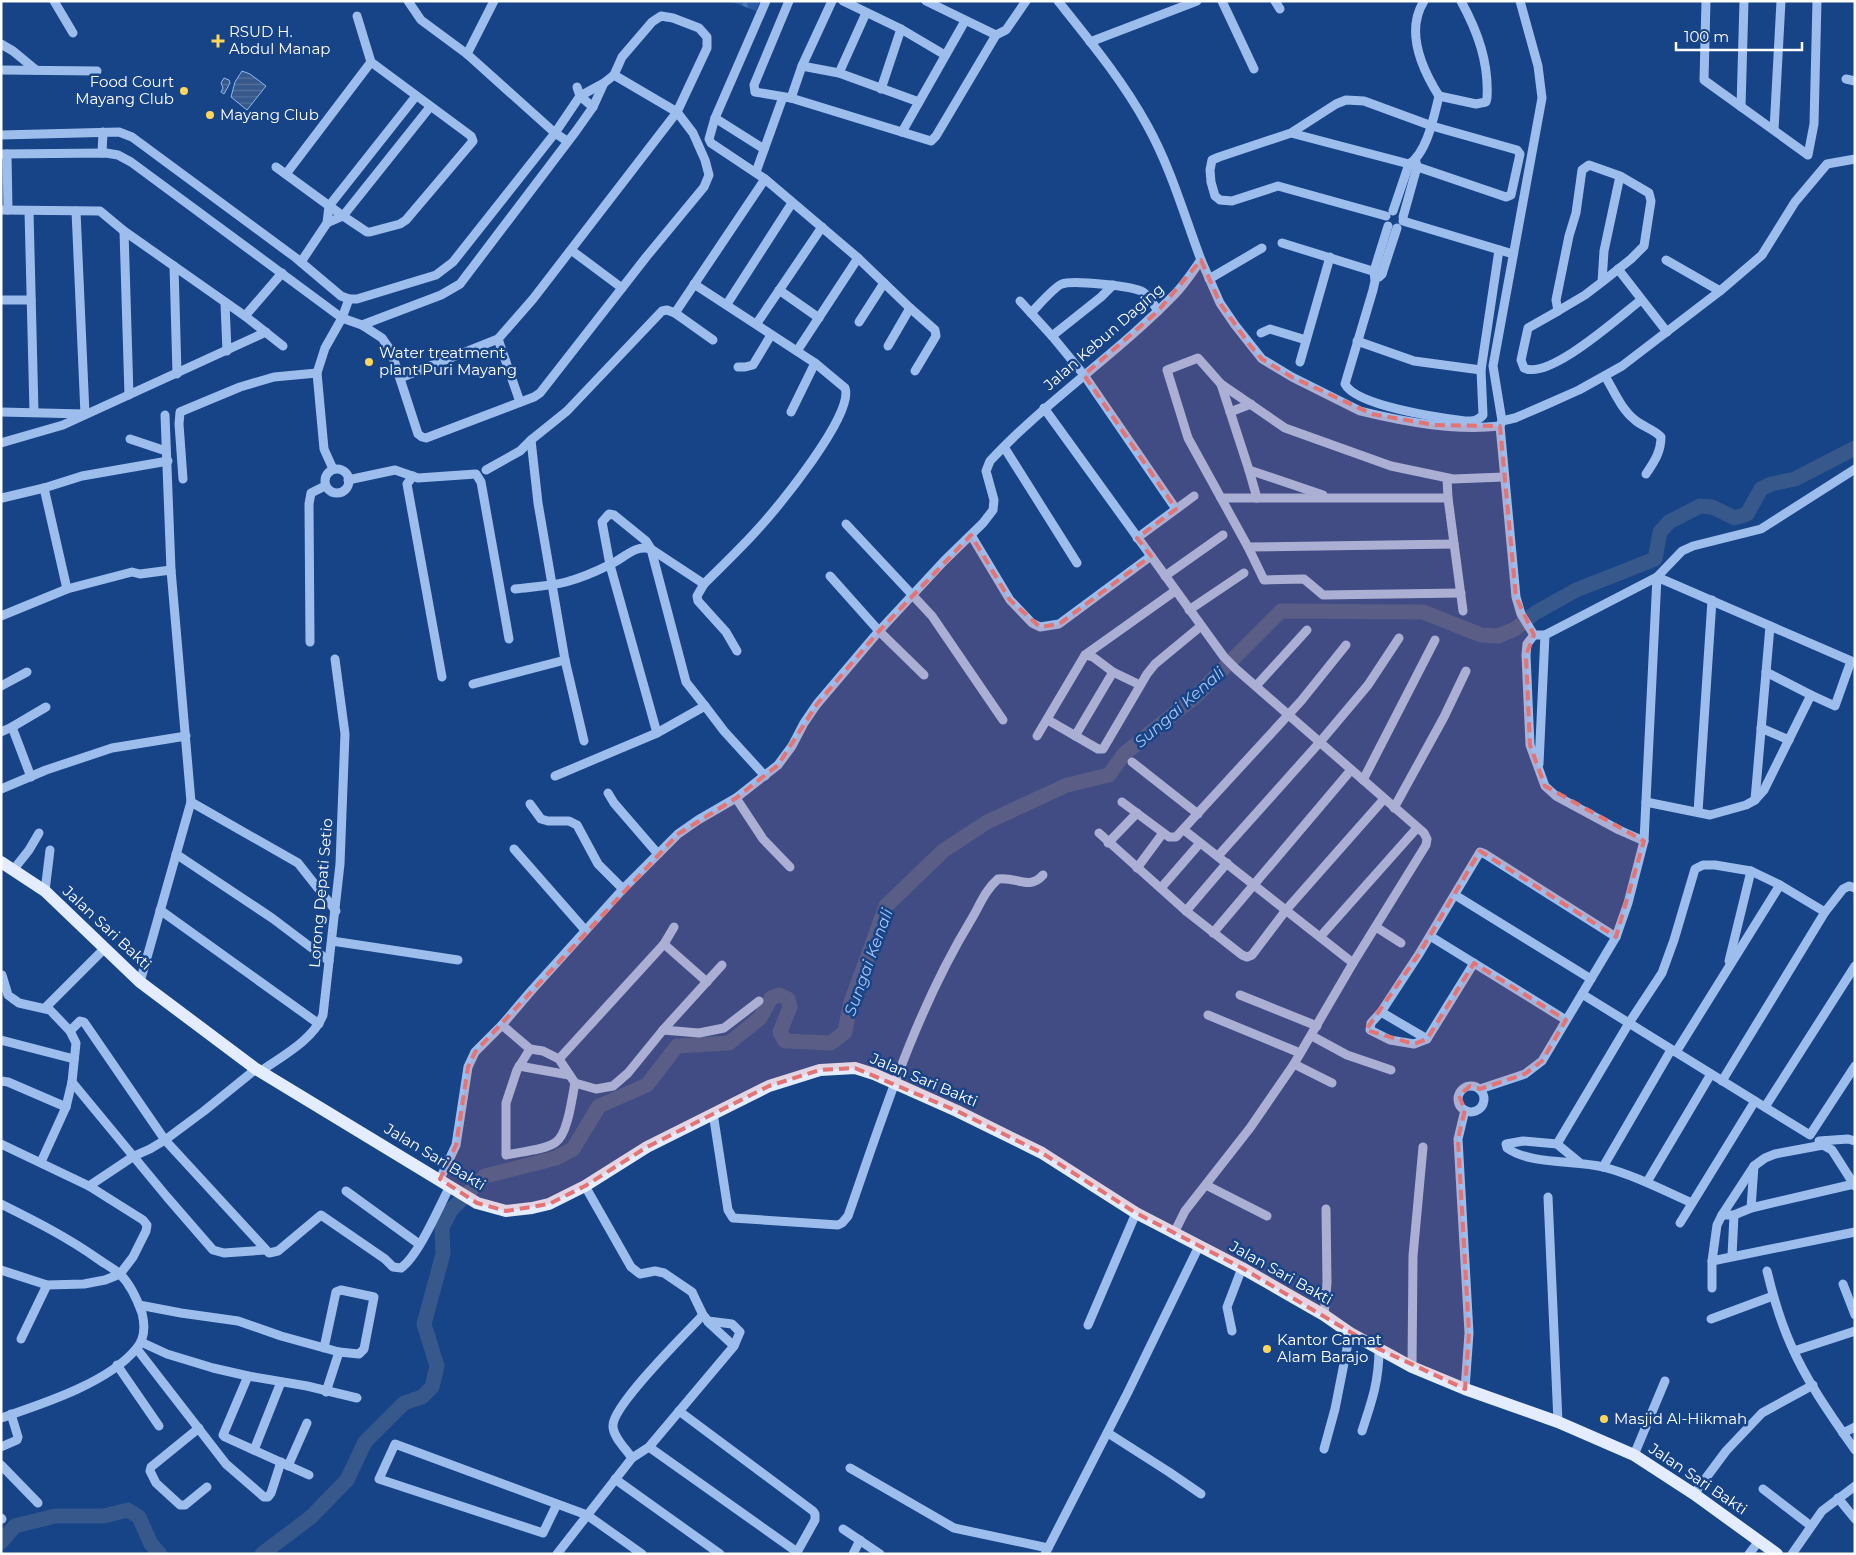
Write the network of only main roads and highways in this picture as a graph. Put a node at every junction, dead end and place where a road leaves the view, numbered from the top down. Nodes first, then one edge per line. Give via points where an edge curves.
1 (1, 862) edge
2 (1777, 1554) edge

1 - 2 main road, Jalan Sari Bakti via 45,891 140,982 258,1070 477,1203 506,1211 549,1204 586,1186 647,1147 769,1086 820,1070 855,1068 958,1111 1042,1153 1136,1213 1242,1268 1412,1367 1634,1454

